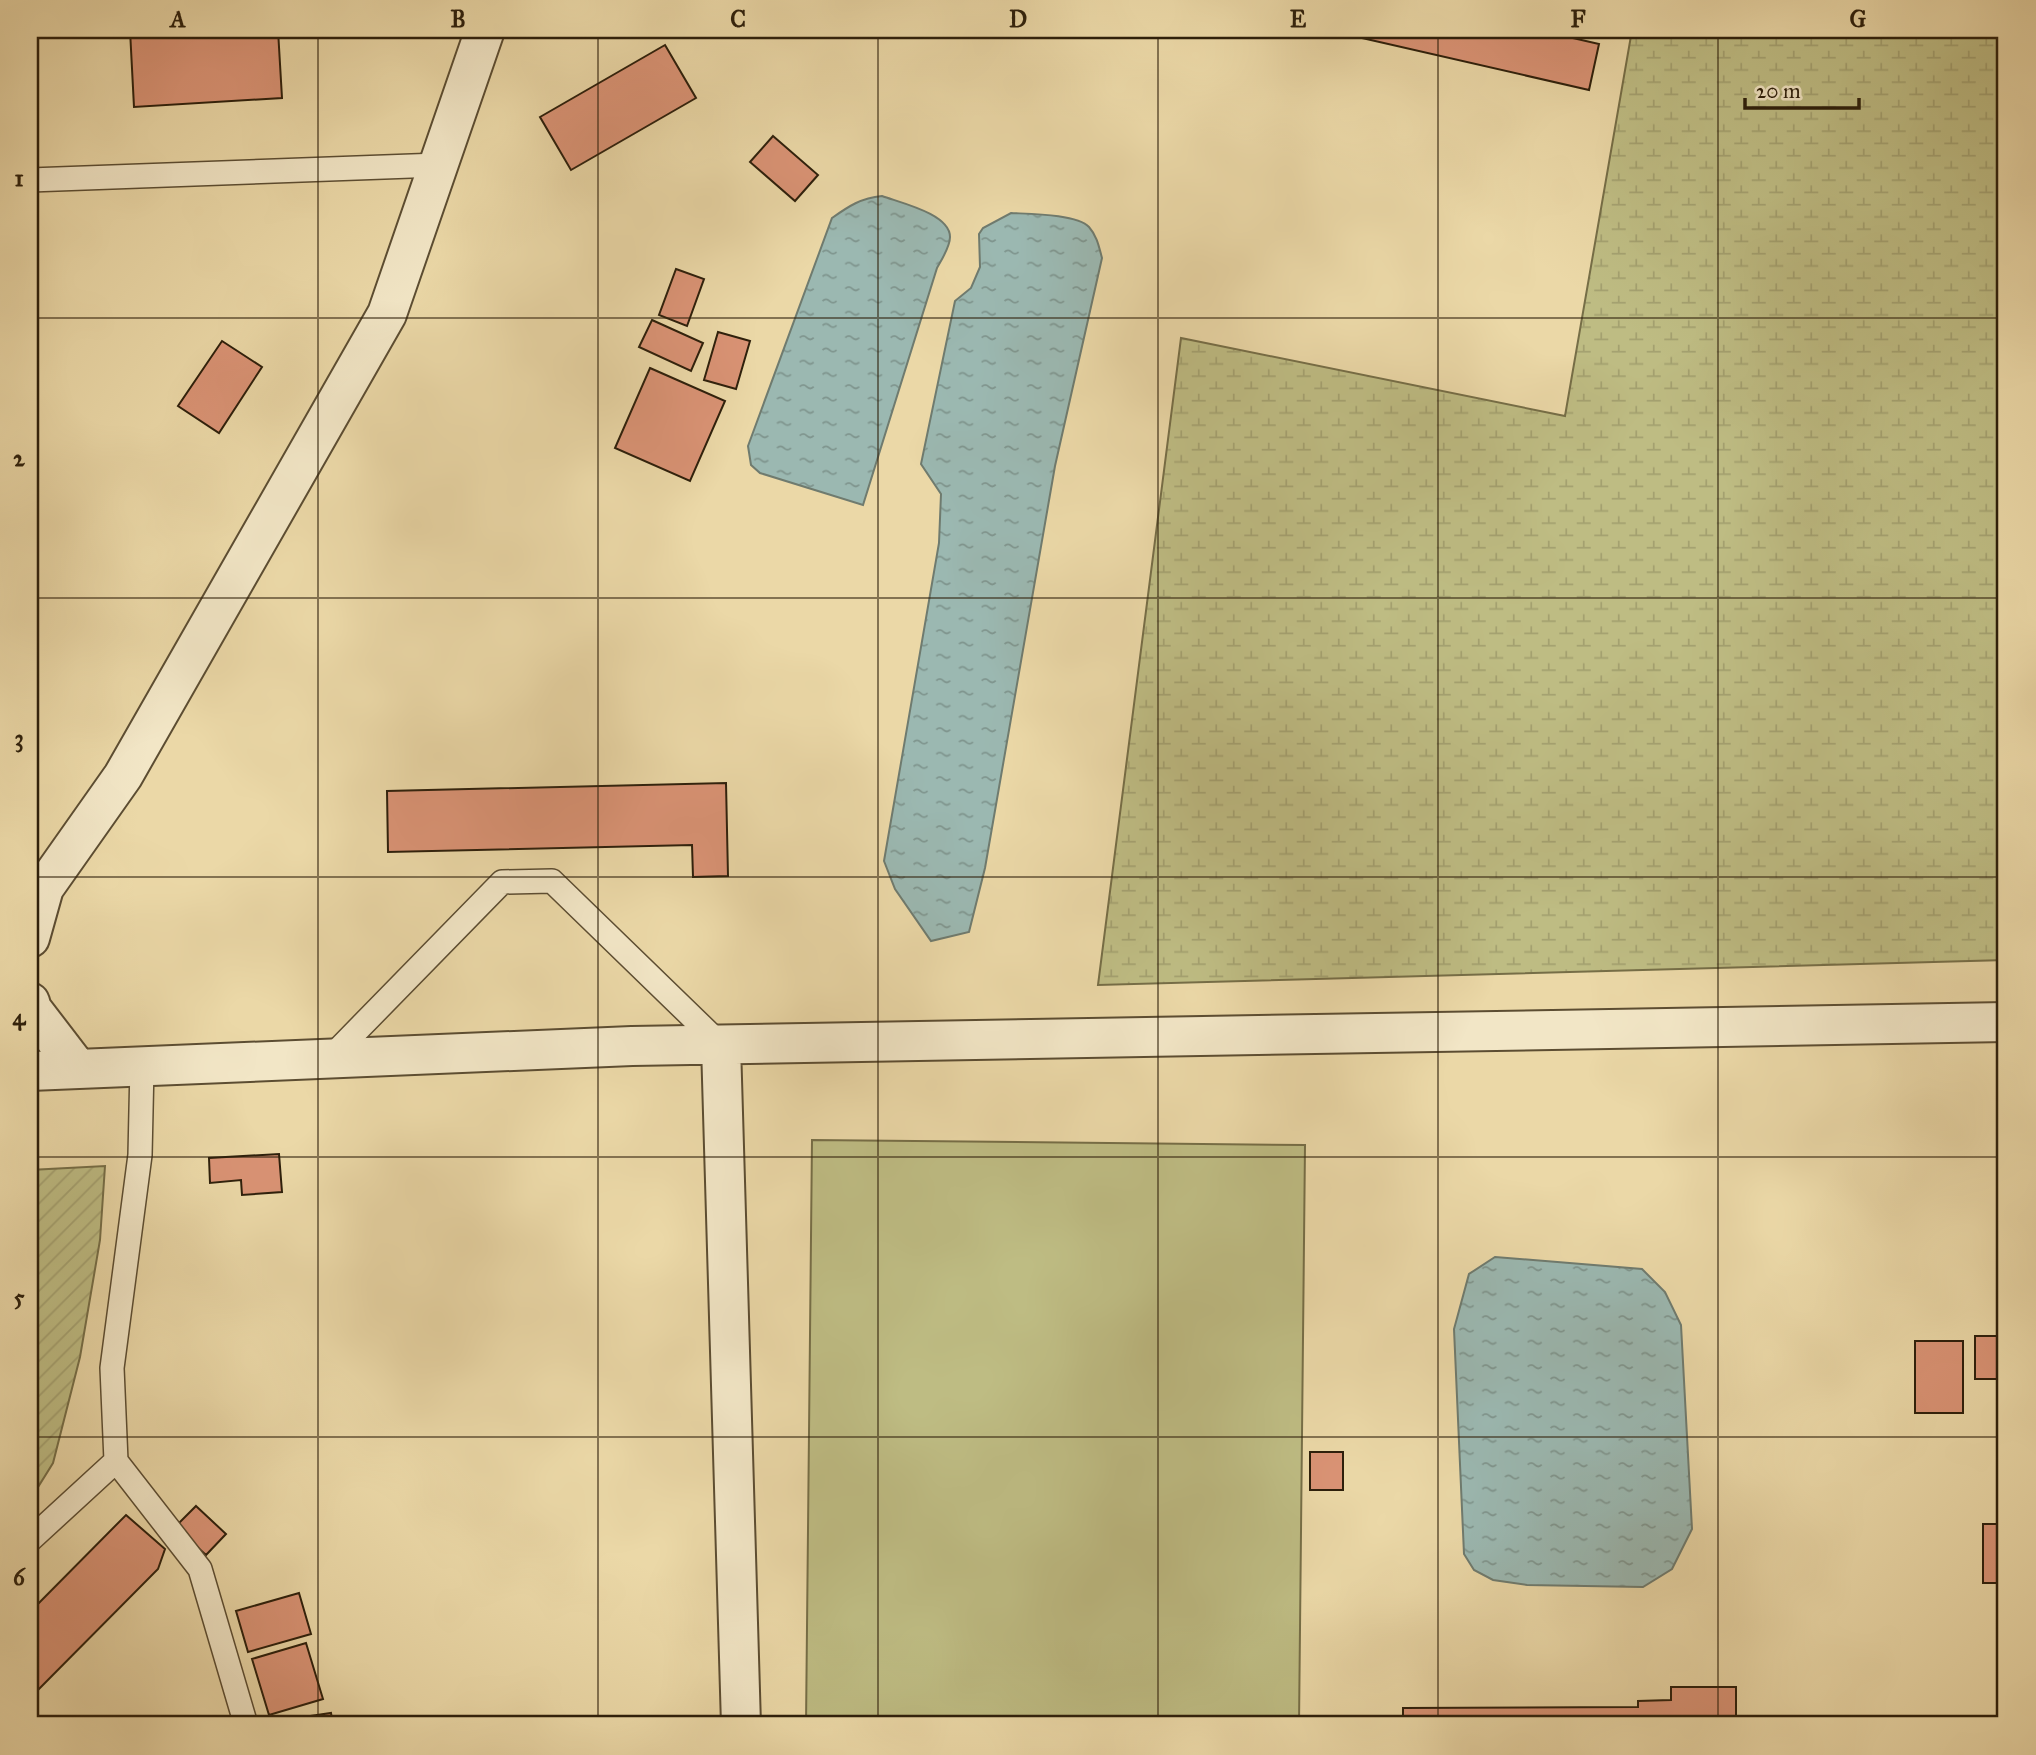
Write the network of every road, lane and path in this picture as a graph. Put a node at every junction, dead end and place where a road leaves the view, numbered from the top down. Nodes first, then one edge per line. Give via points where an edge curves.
1 (485, 30) edge
2 (439, 165) junction
3 (30, 180) edge
4 (37, 895) edge
5 (30, 938) edge
6 (30, 1002) edge
7 (2006, 1022) edge
8 (721, 1045) junction
9 (330, 1058) junction
10 (142, 1066) junction
11 (78, 1069) junction
12 (30, 1071) edge
13 (116, 1461) junction
14 (30, 1541) edge
15 (246, 1725) edge
16 (741, 1725) edge

1 - 2 street
2 - 3 lane
2 - 4 street via 387,314 123,776
4 - 5 street
6 - 11 street
7 - 8 street
8 - 9 street
8 - 9 lane via 552,881 502,883
8 - 16 street
9 - 10 street
10 - 11 street
10 - 13 lane via 140,1155 112,1368
11 - 12 street
13 - 14 lane
13 - 15 lane via 200,1569

